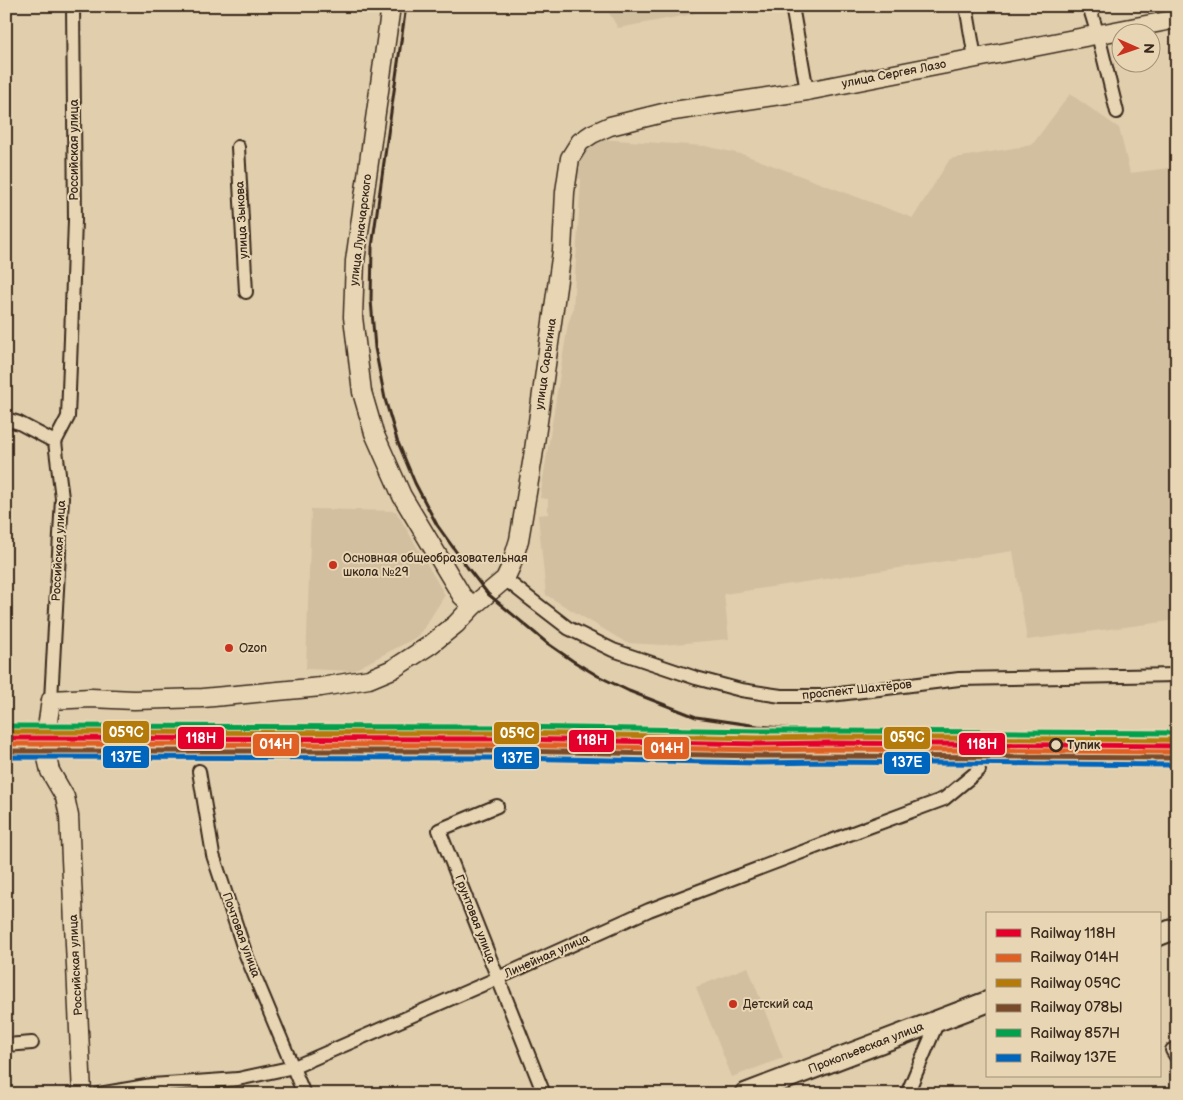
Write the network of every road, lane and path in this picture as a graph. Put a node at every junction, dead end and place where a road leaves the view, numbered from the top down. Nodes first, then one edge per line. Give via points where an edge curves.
1 (73, 6) edge
2 (391, 6) edge
3 (792, 6) edge
4 (966, 6) edge
5 (1089, 6) edge
6 (1177, 19) edge
7 (1098, 35) junction
8 (975, 58) junction
9 (807, 91) junction
10 (1117, 112) dead end
11 (610, 126) joint
12 (238, 147) dead end
13 (246, 292) dead end
14 (6, 419) edge
15 (55, 442) junction
16 (505, 579) junction
17 (473, 606) junction
18 (1177, 675) edge
19 (51, 700) junction
20 (198, 770) dead end
21 (979, 770) dead end
22 (497, 806) dead end
23 (1177, 928) edge
24 (1160, 935) edge
25 (498, 978) junction
26 (986, 1002) edge
27 (938, 1020) junction
28 (32, 1043) dead end
29 (6, 1045) edge
30 (294, 1067) junction
31 (82, 1094) edge
32 (99, 1094) edge
33 (304, 1094) edge
34 (544, 1094) edge
35 (745, 1094) edge
36 (907, 1094) edge

1 - 15 street, Российская улица via 75,220 68,417
2 - 17 main road, улица Луначарского via 355,261 353,317 362,392 374,433 402,496 462,596
3 - 9 street
4 - 8 street
5 - 7 street
6 - 7 main road, улица Сергея Лазо
7 - 8 main road, улица Сергея Лазо
7 - 10 street
8 - 9 main road, улица Сергея Лазо
9 - 11 main road, улица Сергея Лазо via 667,112
11 - 16 main road, улица Сарыгина via 580,142 570,158 562,251 533,457 519,540
12 - 13 street, улица Зыкова
14 - 15 street
15 - 19 street, Российская улица via 62,498
16 - 17 main road, улица Сарыгина
16 - 18 street, проспект Шахтёров via 568,628 613,650 696,678 781,696 824,696 959,679
17 - 19 main road, улица Сарыгина via 430,645 393,670 369,678 321,687 202,698
19 - 31 main road, Российская улица via 47,758 50,771 65,797 69,816
20 - 30 street, Почтовая улица via 213,855 246,955
21 - 25 street, Линейная улица via 944,799 649,910
22 - 25 street, Грунтовая улица via 439,830
23 - 24 main road
25 - 30 street, Линейная улица
25 - 34 street, Грунтовая улица
26 - 27 main road, Прокопьевская улица
27 - 35 main road, Прокопьевская улица
27 - 36 street
28 - 29 street
30 - 32 street, Линейная улица via 238,1079 152,1085
30 - 33 street, Почтовая улица

